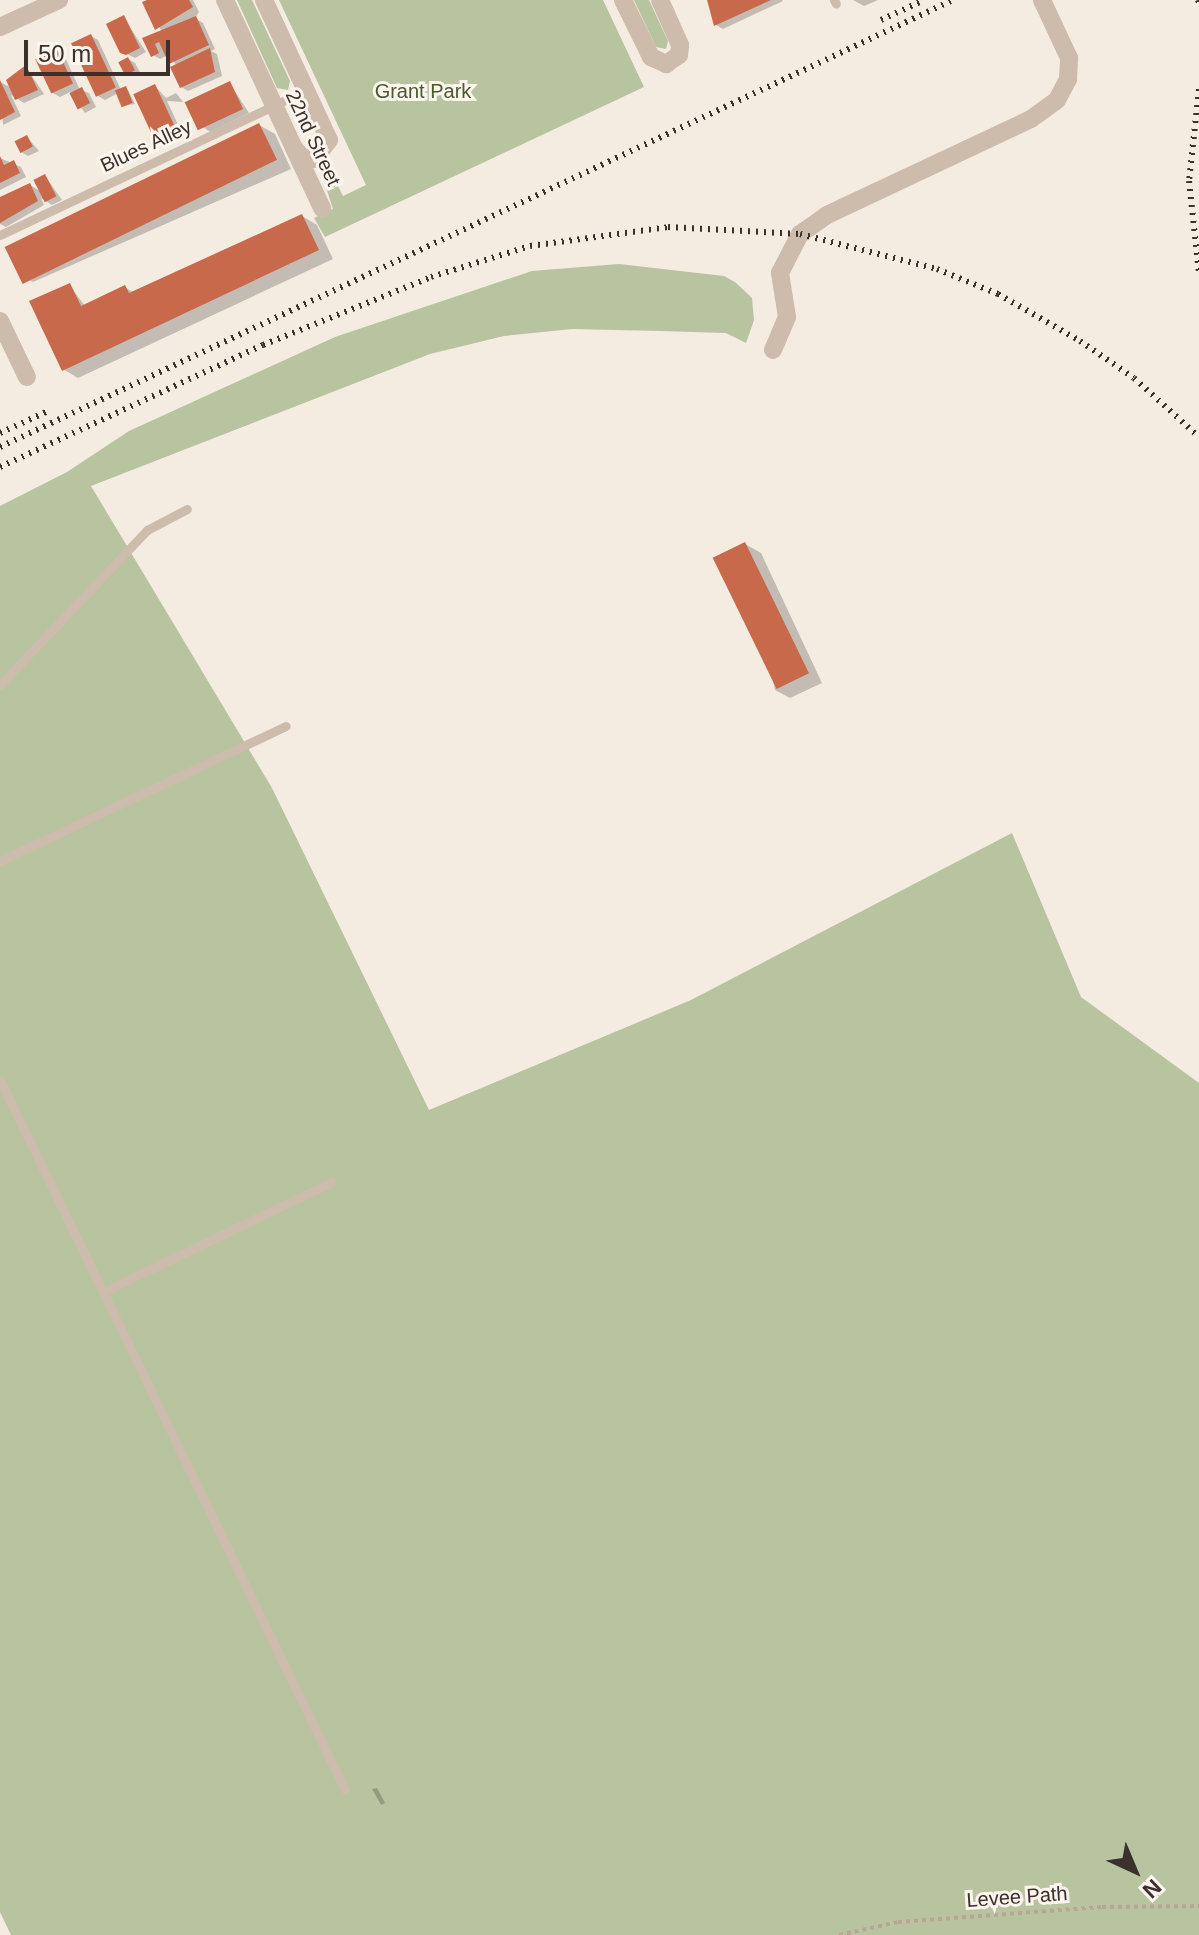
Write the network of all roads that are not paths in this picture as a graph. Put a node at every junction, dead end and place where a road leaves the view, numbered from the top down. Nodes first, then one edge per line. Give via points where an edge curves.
1 (59, 0) edge
2 (225, 0) edge
3 (264, 0) edge
4 (623, 0) edge
5 (660, 0) edge
6 (1042, 0) edge
7 (0, 27) edge
8 (307, 90) junction
9 (273, 105) junction
10 (294, 148) junction
11 (322, 208) dead end
12 (0, 235) edge
13 (0, 321) edge
14 (773, 350) dead end
15 (27, 377) dead end
16 (187, 509) dead end
17 (0, 685) edge
18 (286, 726) dead end
19 (0, 861) edge
20 (0, 1080) edge
21 (332, 1182) dead end
22 (103, 1292) junction
23 (345, 1790) dead end

1 - 7 street
2 - 9 street, 22nd Street
3 - 8 street, 22nd Street
4 - 5 street via 651,57 666,64 679,55 680,45
6 - 14 street via 1069,58 1068,79 1057,100 1031,119 827,215 800,234 780,273 787,317
8 - 9 lane, Blues Alley
8 - 10 street, 22nd Street via 328,134 328,146 320,156 302,157
9 - 10 street, 22nd Street
9 - 12 lane, Blues Alley
10 - 11 street, 22nd Street
13 - 15 street
16 - 17 lane via 147,530
18 - 19 lane
20 - 22 lane
21 - 22 lane
22 - 23 lane

